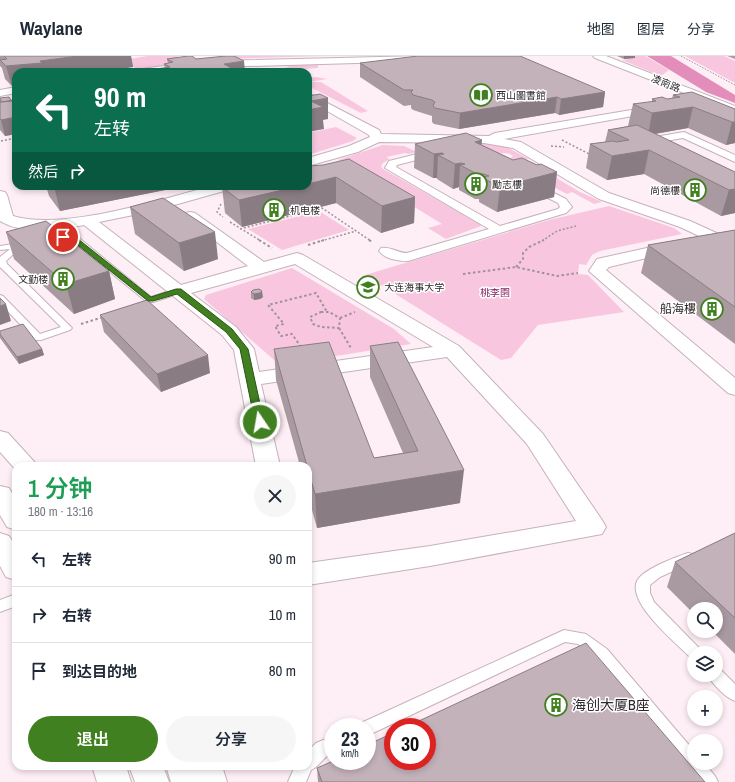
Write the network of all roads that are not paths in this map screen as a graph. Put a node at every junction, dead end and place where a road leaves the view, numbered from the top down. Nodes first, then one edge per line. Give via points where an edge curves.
1 (598, 56) edge
2 (432, 58) edge
3 (292, 62) junction
4 (246, 63) junction
5 (204, 64) edge
6 (189, 66) edge
7 (173, 68) edge
8 (255, 68) edge
9 (274, 68) edge
10 (12, 91) edge
11 (0, 93) edge
12 (312, 98) edge
13 (716, 98) junction
14 (690, 103) edge
15 (670, 107) edge
16 (735, 110) edge
17 (376, 138) junction
18 (484, 139) junction
19 (639, 148) edge
20 (460, 150) edge
21 (735, 159) edge
22 (312, 161) edge
23 (521, 180) edge
24 (212, 190) edge
25 (0, 195) edge
26 (170, 202) junction
27 (88, 220) junction
28 (499, 230) junction
29 (735, 234) edge
30 (716, 238) junction
31 (42, 240) edge
32 (0, 248) edge
33 (735, 248) edge
34 (385, 251) road end
35 (261, 268) junction
36 (178, 291) junction
37 (0, 298) edge
38 (452, 350) junction
39 (251, 379) junction
40 (735, 389) edge
41 (0, 439) edge
42 (13, 462) edge
43 (22, 462) edge
44 (267, 462) edge
45 (0, 494) edge
46 (12, 514) edge
47 (0, 543) edge
48 (702, 552) edge
49 (12, 563) edge
50 (312, 573) edge
51 (12, 602) edge
52 (0, 606) edge
53 (688, 646) edge
54 (723, 682) edge
55 (735, 694) edge
56 (376, 724) edge
57 (324, 748) edge
58 (312, 758) edge
59 (110, 770) edge
60 (148, 770) edge
61 (184, 770) edge
62 (206, 770) edge
63 (302, 770) edge
64 (114, 782) edge
65 (152, 782) edge
66 (188, 782) edge
67 (210, 782) edge
68 (297, 782) edge
69 (709, 782) edge

1 - 13 street, 凌南路
2 - 3 street
3 - 4 street
3 - 9 street
4 - 5 street
4 - 8 street
6 - 7 street
10 - 11 street
12 - 17 street via 360,123 375,133
13 - 14 street
13 - 16 street, 凌南路
15 - 18 street
17 - 18 street
17 - 22 street via 360,146
18 - 30 street via 517,145 604,196 685,224
19 - 21 street via 684,136
20 - 28 street via 449,149 393,163 390,168
23 - 28 street via 562,201 566,207 562,211
24 - 26 street
25 - 27 street via 4,216 15,223 40,225
26 - 27 street
26 - 35 street
27 - 36 street
28 - 34 street via 408,257
29 - 30 street
30 - 33 street
30 - 40 street via 603,263 597,271
31 - 36 lane via 63,237 76,240 150,300
32 - 37 lane via 23,245 2,260 3,265 67,328 38,338
35 - 36 street
35 - 38 street via 297,258
36 - 39 street via 229,331 244,349
38 - 39 street
38 - 50 street via 535,439 593,527 430,556
39 - 44 street
41 - 42 street
41 - 43 street
45 - 46 street
47 - 49 street
48 - 53 lane via 655,574 643,583 643,593 648,605
51 - 52 lane
54 - 55 lane
56 - 69 lane via 564,636 581,638 602,654
57 - 58 lane
59 - 64 street
60 - 65 street
61 - 66 street
62 - 67 street
63 - 68 lane

